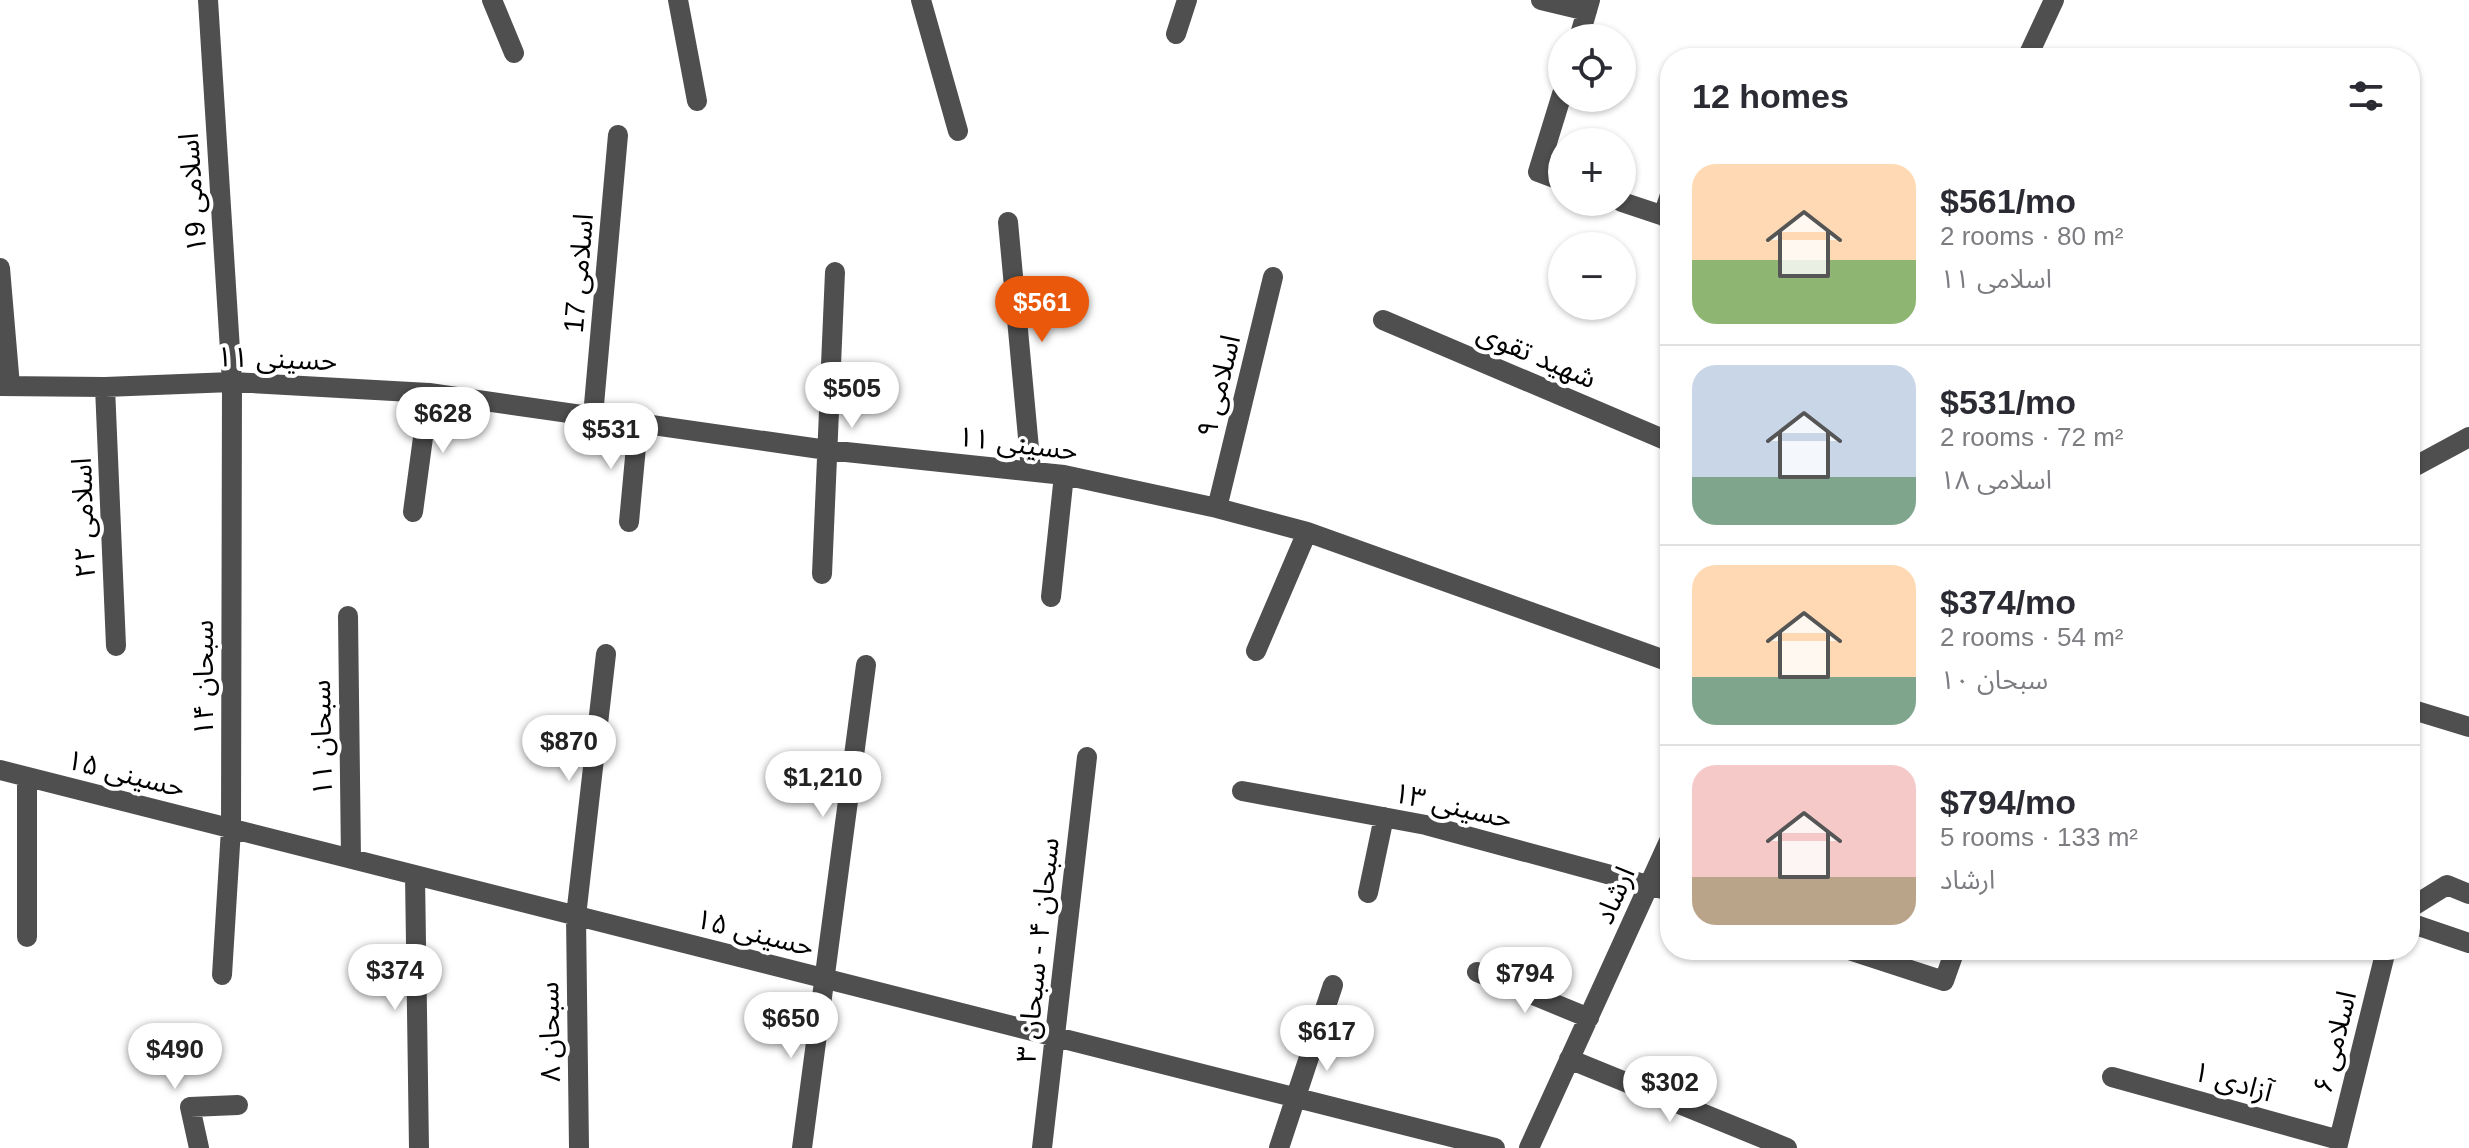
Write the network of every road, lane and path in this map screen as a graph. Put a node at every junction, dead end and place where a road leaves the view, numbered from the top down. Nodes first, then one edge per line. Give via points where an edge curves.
1 (208, 0) edge
2 (492, 0) edge
3 (678, 0) edge
4 (921, 0) edge
5 (1187, 0) edge
6 (1541, 0) edge
7 (2054, 0) edge
8 (1589, 5) edge
9 (1176, 34) dead end
10 (2032, 48) edge
11 (514, 53) dead end
12 (697, 101) dead end
13 (958, 131) dead end
14 (618, 135) dead end
15 (1548, 140) edge
16 (1548, 176) edge
17 (1636, 207) edge
18 (1660, 215) edge
19 (1008, 222) dead end
20 (0, 268) edge
21 (835, 272) dead end
22 (1273, 277) dead end
23 (1383, 320) dead end
24 (232, 382) junction
25 (5, 386) edge
26 (105, 387) junction
27 (429, 393) junction
28 (593, 416) junction
29 (638, 425) junction
30 (2469, 437) edge
31 (1660, 438) edge
32 (827, 450) junction
33 (2420, 464) edge
34 (1031, 470) junction
35 (1064, 475) junction
36 (1217, 508) junction
37 (413, 512) dead end
38 (629, 522) dead end
39 (1307, 532) junction
40 (822, 574) dead end
41 (1051, 597) dead end
42 (348, 616) dead end
43 (116, 646) dead end
44 (1256, 651) dead end
45 (606, 654) dead end
46 (1660, 658) edge
47 (866, 665) dead end
48 (2420, 712) edge
49 (2469, 727) edge
50 (1087, 757) dead end
51 (0, 770) edge
52 (27, 777) junction
53 (1242, 791) dead end
54 (1384, 817) junction
55 (231, 829) junction
56 (351, 859) junction
57 (1660, 860) edge
58 (415, 875) junction
59 (1649, 884) junction
60 (1660, 888) edge
61 (1368, 893) dead end
62 (2469, 894) edge
63 (2420, 902) edge
64 (576, 916) junction
65 (2420, 926) edge
66 (27, 937) dead end
67 (2469, 943) edge
68 (1880, 960) edge
69 (1951, 960) edge
70 (2384, 960) edge
71 (1477, 972) dead end
72 (222, 975) dead end
73 (824, 979) junction
74 (1333, 985) dead end
75 (1589, 1018) junction
76 (1056, 1037) junction
77 (1569, 1059) junction
78 (2112, 1077) dead end
79 (1295, 1098) junction
80 (238, 1105) dead end
81 (2338, 1144) edge
82 (199, 1148) edge
83 (419, 1148) edge
84 (579, 1148) edge
85 (802, 1148) edge
86 (1042, 1148) edge
87 (1279, 1148) edge
88 (1495, 1148) edge
89 (1529, 1148) edge
90 (1787, 1148) edge

1 - 24 street, اسلامی ۱9
2 - 11 street
3 - 12 street
4 - 13 street
5 - 9 street
6 - 8 street
7 - 10 street
14 - 28 street, اسلامی 17
15 - 16 street via 1538,172
17 - 18 street
19 - 34 street
20 - 25 street
21 - 32 street
22 - 36 street, اسلامی ۹
23 - 31 street, شهید تقوی
24 - 26 street, حسینی ۱۱
24 - 27 street, حسینی ۱۱
24 - 55 street, سبحان ۱۴
25 - 26 street, حسینی ۱۱
26 - 43 street, اسلامی ۲۲
27 - 28 street, حسینی ۱۱
27 - 37 street
28 - 29 street, حسینی ۱۱
29 - 32 street, حسینی ۱۱
29 - 38 street
30 - 33 street
32 - 34 street, حسینی ۱۱
32 - 40 street
34 - 35 street, حسینی ۱۱
35 - 36 street, حسینی ۱۱
35 - 41 street
36 - 39 street, حسینی ۱۱
39 - 44 street
39 - 46 street, حسینی ۱۱
42 - 56 street, سبحان ۱۱
45 - 64 street, سبحان ۸
47 - 73 street
48 - 49 street
50 - 76 street, سبحان ۴ - سبحان ۳
51 - 52 street, حسینی ۱۵
52 - 55 street, حسینی ۱۵
52 - 66 street
53 - 54 street, حسینی ۱۳
54 - 59 street, حسینی ۱۳
54 - 61 street
55 - 56 street, حسینی ۱۵
55 - 72 street, سبحان ۱۴
56 - 58 street, حسینی ۱۵
57 - 59 street, ارشاد
58 - 64 street, حسینی ۱۵
58 - 83 street
59 - 60 street, حسینی ۱۳
59 - 75 street, ارشاد
62 - 63 street via 2447,885
64 - 73 street, حسینی ۱۵
64 - 84 street, سبحان ۸
65 - 67 street
68 - 69 street via 1944,981
70 - 81 street, اسلامی ۶
71 - 75 street
73 - 76 street, حسینی ۱۵
73 - 85 street
74 - 79 street
75 - 77 street, ارشاد
76 - 79 street, حسینی ۱۵
76 - 86 street, سبحان ۴ - سبحان ۳
77 - 89 street, ارشاد
77 - 90 street
78 - 81 street, آزادی ۱
79 - 87 street
79 - 88 street, حسینی ۱۵
80 - 82 street via 190,1107

